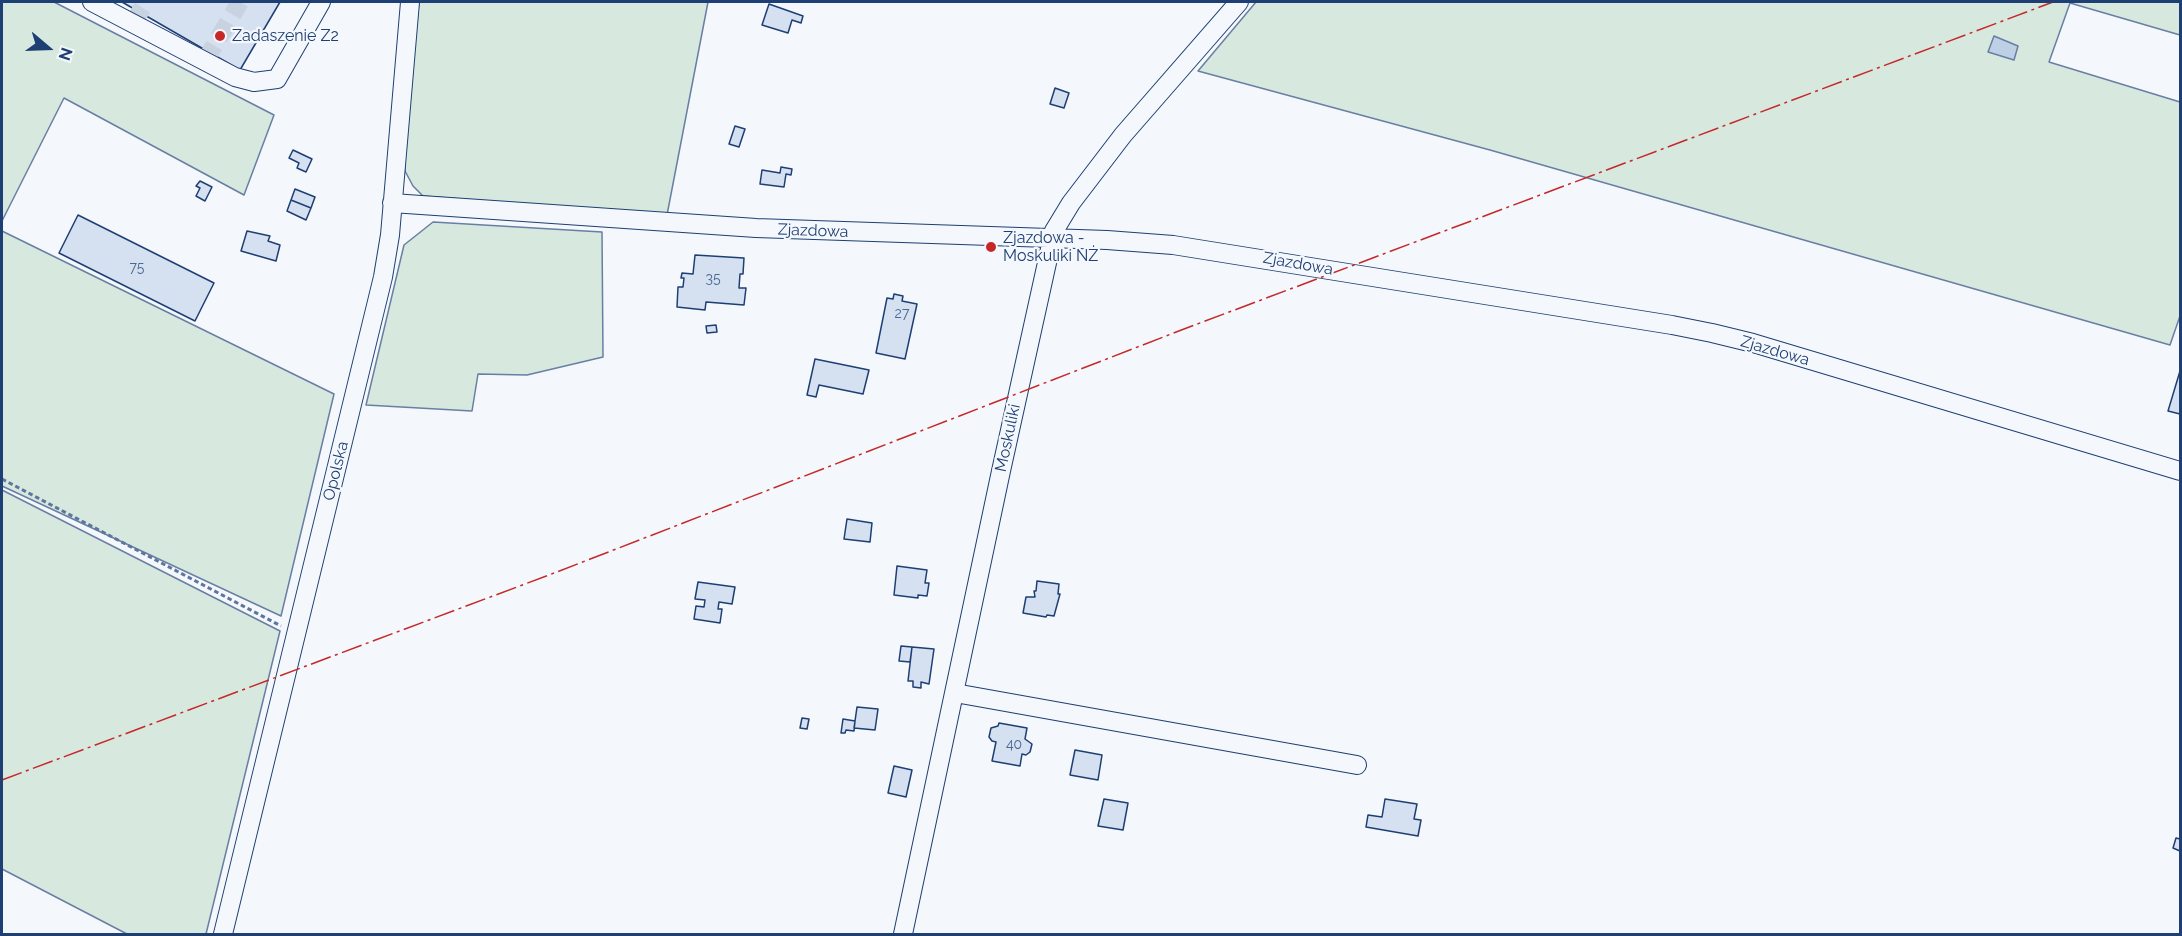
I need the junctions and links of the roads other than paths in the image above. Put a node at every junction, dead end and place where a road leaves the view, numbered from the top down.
1 (92, 2) edge
2 (321, 2) edge
3 (410, 2) edge
4 (1239, 2) edge
5 (392, 203) junction
6 (1052, 238) junction
7 (2181, 471) edge
8 (956, 693) junction
9 (1357, 765) dead end
10 (223, 934) edge
11 (903, 934) edge

1 - 2 street
3 - 5 street, Opolska
4 - 6 street, Moskuliki
5 - 6 street, Zjazdowa
5 - 10 street, Opolska
6 - 7 street, Zjazdowa
6 - 8 street, Moskuliki
8 - 9 street
8 - 11 street, Moskuliki

